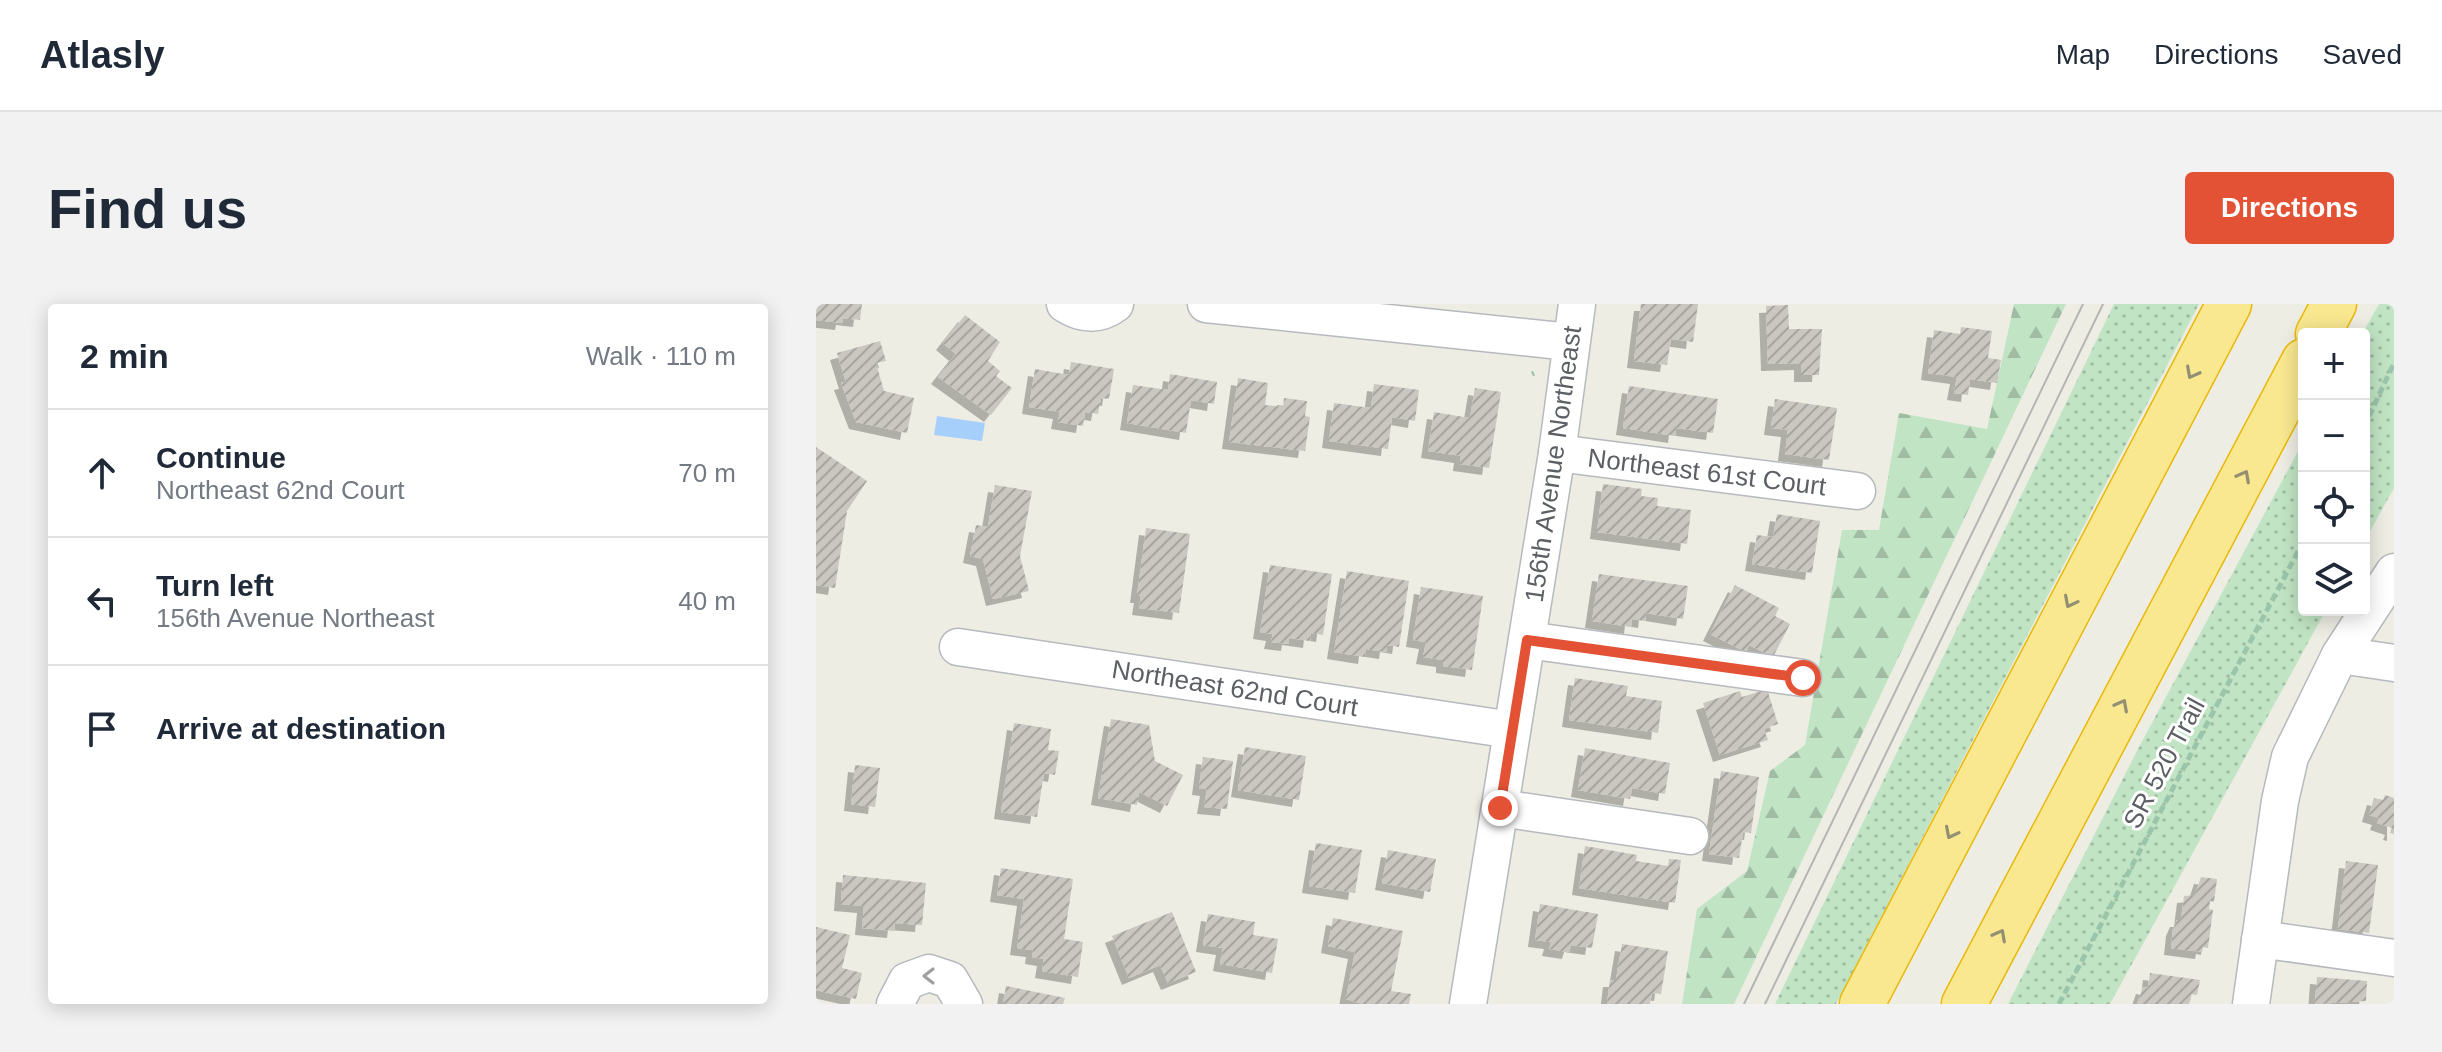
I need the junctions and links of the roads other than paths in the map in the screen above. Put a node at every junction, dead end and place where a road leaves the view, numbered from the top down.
1 (1065, 304) edge
2 (1115, 304) edge
3 (1206, 304) edge
4 (1577, 304) edge
5 (2229, 304) edge
6 (2334, 304) edge
7 (2321, 328) edge
8 (1570, 342) junction
9 (2298, 372) edge
10 (1557, 453) junction
11 (1857, 491) dead end
12 (2394, 572) edge
13 (1527, 640) junction
14 (958, 647) dead end
15 (2340, 655) junction
16 (2394, 663) edge
17 (1803, 678) dead end
18 (1512, 730) junction
19 (1500, 808) junction
20 (1690, 836) dead end
21 (2260, 939) junction
22 (2394, 958) edge
23 (895, 1004) edge
24 (964, 1004) edge
25 (1468, 1004) edge
26 (1862, 1004) edge
27 (1964, 1004) edge
28 (2251, 1004) edge

1 - 2 street
3 - 8 street
4 - 8 street, 156th Avenue Northeast
5 -> 26 highway
6 - 7 highway
8 - 10 street, 156th Avenue Northeast
27 -> 9 highway
10 - 11 street, Northeast 61st Court
10 - 13 street, 156th Avenue Northeast
12 - 15 street
13 - 17 street
13 - 18 street, 156th Avenue Northeast
14 - 18 street, Northeast 62nd Court
15 - 16 street
15 - 21 street
18 - 19 street, 156th Avenue Northeast
19 - 20 street
19 - 25 street, 156th Avenue Northeast
21 - 22 street
21 - 28 street
24 -> 23 street

